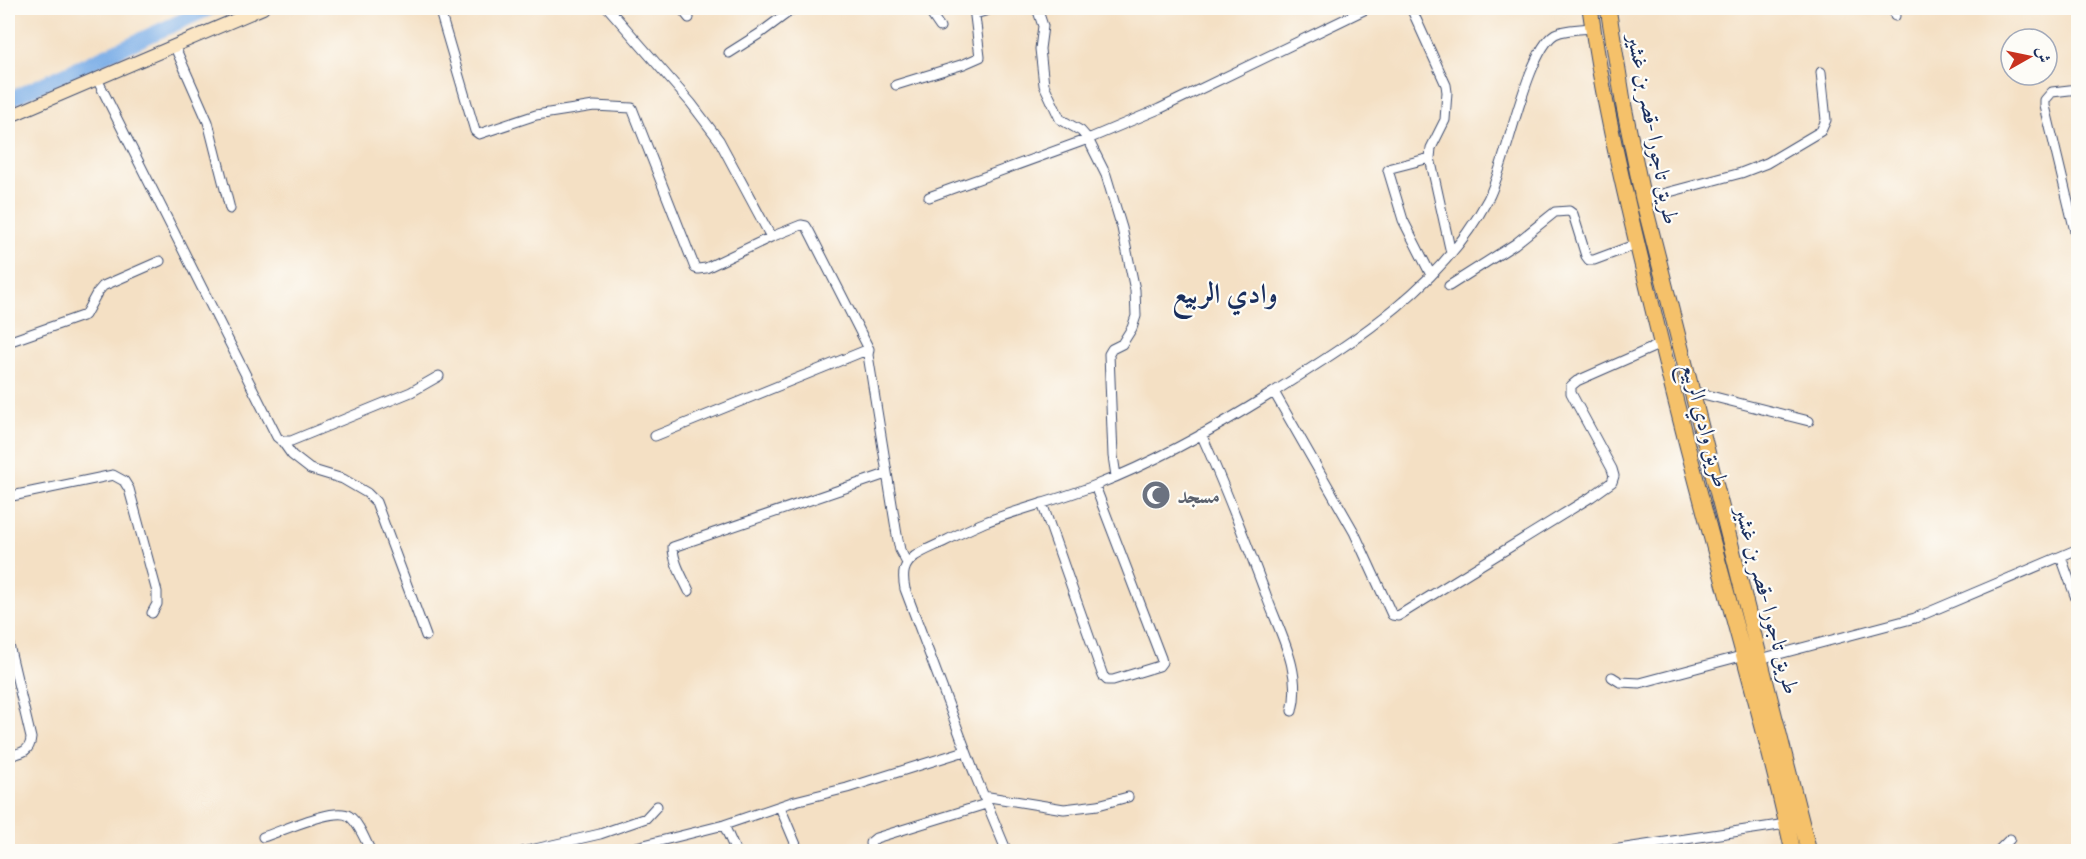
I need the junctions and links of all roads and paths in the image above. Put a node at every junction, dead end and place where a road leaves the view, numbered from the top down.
1 (263, 8) edge
2 (439, 8) edge
3 (608, 8) edge
4 (681, 8) edge
5 (794, 8) edge
6 (927, 8) edge
7 (995, 8) edge
8 (1037, 8) edge
9 (1368, 8) edge
10 (1411, 8) edge
11 (1590, 8) edge
12 (1608, 8) edge
13 (974, 11) edge
14 (689, 18) dead end
15 (940, 27) dead end
16 (1593, 28) junction
17 (174, 45) junction
18 (729, 53) dead end
19 (1821, 72) dead end
20 (97, 79) junction
21 (896, 85) dead end
22 (2079, 89) edge
23 (8, 117) edge
24 (1088, 140) junction
25 (1430, 158) junction
26 (929, 197) dead end
27 (1643, 199) junction
28 (230, 209) dead end
29 (771, 237) junction
30 (1637, 244) junction
31 (2079, 244) edge
32 (1451, 253) junction
33 (160, 261) dead end
34 (1431, 275) junction
35 (1449, 286) dead end
36 (8, 342) edge
37 (1661, 344) junction
38 (869, 349) junction
39 (439, 376) dead end
40 (1691, 391) junction
41 (1274, 392) junction
42 (1809, 421) dead end
43 (1201, 434) junction
44 (655, 436) dead end
45 (282, 441) junction
46 (886, 474) junction
47 (1116, 477) junction
48 (1095, 486) junction
49 (8, 495) edge
50 (1042, 503) junction
51 (2079, 549) edge
52 (2061, 557) junction
53 (907, 563) junction
54 (689, 591) dead end
55 (2079, 604) edge
56 (152, 613) dead end
57 (426, 636) dead end
58 (8, 641) edge
59 (1752, 657) junction
60 (1612, 677) dead end
61 (1292, 711) dead end
62 (965, 751) junction
63 (8, 756) edge
64 (1128, 797) dead end
65 (985, 800) junction
66 (657, 806) dead end
67 (780, 807) junction
68 (1786, 824) junction
69 (724, 825) junction
70 (263, 837) dead end
71 (2010, 839) dead end
72 (371, 852) edge
73 (522, 852) edge
74 (616, 852) edge
75 (736, 852) edge
76 (799, 852) edge
77 (870, 852) edge
78 (1007, 852) edge
79 (1599, 852) edge
80 (1792, 852) edge
81 (1809, 852) edge
82 (1997, 852) edge

1 - 17 main road
2 - 29 street
3 - 29 street
4 - 14 street
5 - 18 street
6 - 15 street
7 - 13 street
8 - 24 street
9 - 24 street
10 - 25 street
11 - 16 highway, طريق وادي الربيع
12 - 27 highway, طريق تاجورا -قصر بن غشير
13 - 21 street
16 - 30 highway, طريق وادي الربيع
16 - 32 street
17 - 20 main road
17 - 28 street
19 - 27 street
20 - 23 main road
20 - 45 street
22 - 31 street
24 - 26 street
24 - 47 street
25 - 32 street
25 - 34 street
27 - 40 highway, طريق تاجورا -قصر بن غشير
29 - 38 street
30 - 35 street
30 - 37 highway, طريق وادي الربيع
32 - 34 street
33 - 36 street
34 - 41 street
37 - 41 street
37 - 59 highway, طريق وادي الربيع
38 - 44 street
38 - 46 street
39 - 45 street
40 - 42 street
40 - 59 highway, طريق تاجورا -قصر بن غشير
41 - 43 street
43 - 47 street
43 - 61 street
45 - 57 street
46 - 53 street
46 - 54 street
47 - 48 street
48 - 50 street
48 - 50 street
49 - 56 street
50 - 53 street
51 - 52 street
52 - 55 street
52 - 59 street
53 - 62 street
58 - 63 street
59 - 60 street
59 - 68 highway, طريق وادي الربيع
59 - 81 highway, طريق تاجورا -قصر بن غشير
62 - 65 street
62 - 67 street
64 - 65 street
65 - 77 street
65 - 78 street
66 - 73 street
67 - 69 street
67 - 76 street
68 - 79 street
68 - 80 highway, طريق وادي الربيع
69 - 74 street
69 - 75 street
70 - 72 street
71 - 82 street

